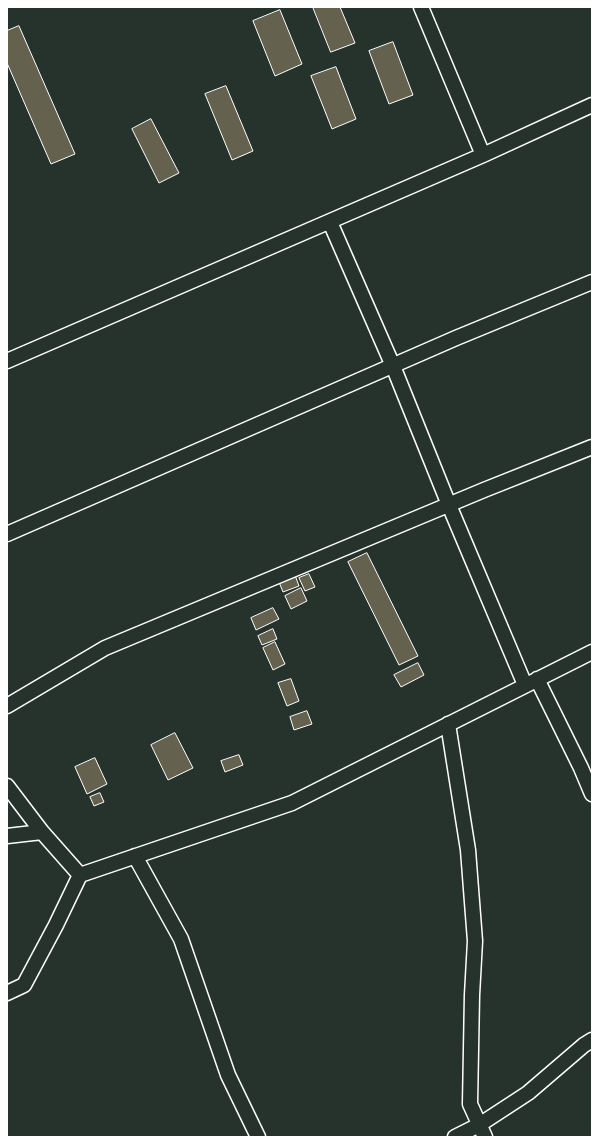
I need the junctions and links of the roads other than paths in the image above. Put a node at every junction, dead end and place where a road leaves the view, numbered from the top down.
1 (421, 7) edge
2 (592, 105) edge
3 (483, 155) junction
4 (330, 222) junction
5 (592, 282) edge
6 (7, 361) edge
7 (393, 366) junction
8 (592, 447) edge
9 (449, 505) junction
10 (7, 534) edge
11 (592, 652) edge
12 (531, 682) junction
13 (7, 706) edge
14 (448, 724) junction
15 (7, 786) edge
16 (592, 794) edge
17 (42, 832) junction
18 (7, 836) edge
19 (135, 856) junction
20 (80, 875) junction
21 (7, 993) edge
22 (592, 1040) edge
23 (470, 1104) junction
24 (482, 1131) edge
25 (458, 1136) edge
26 (258, 1137) edge

1 - 3 street
2 - 3 street
3 - 4 street
4 - 6 street
4 - 7 street
5 - 7 street
7 - 9 street
7 - 10 street
8 - 9 street
9 - 12 street
9 - 13 street
11 - 12 street
12 - 14 street
12 - 16 street
14 - 19 street
14 - 23 street
15 - 17 street
17 - 18 street
17 - 20 street
19 - 20 street
19 - 26 street
20 - 21 street
22 - 24 street
23 - 24 street
23 - 25 street
24 - 25 street

